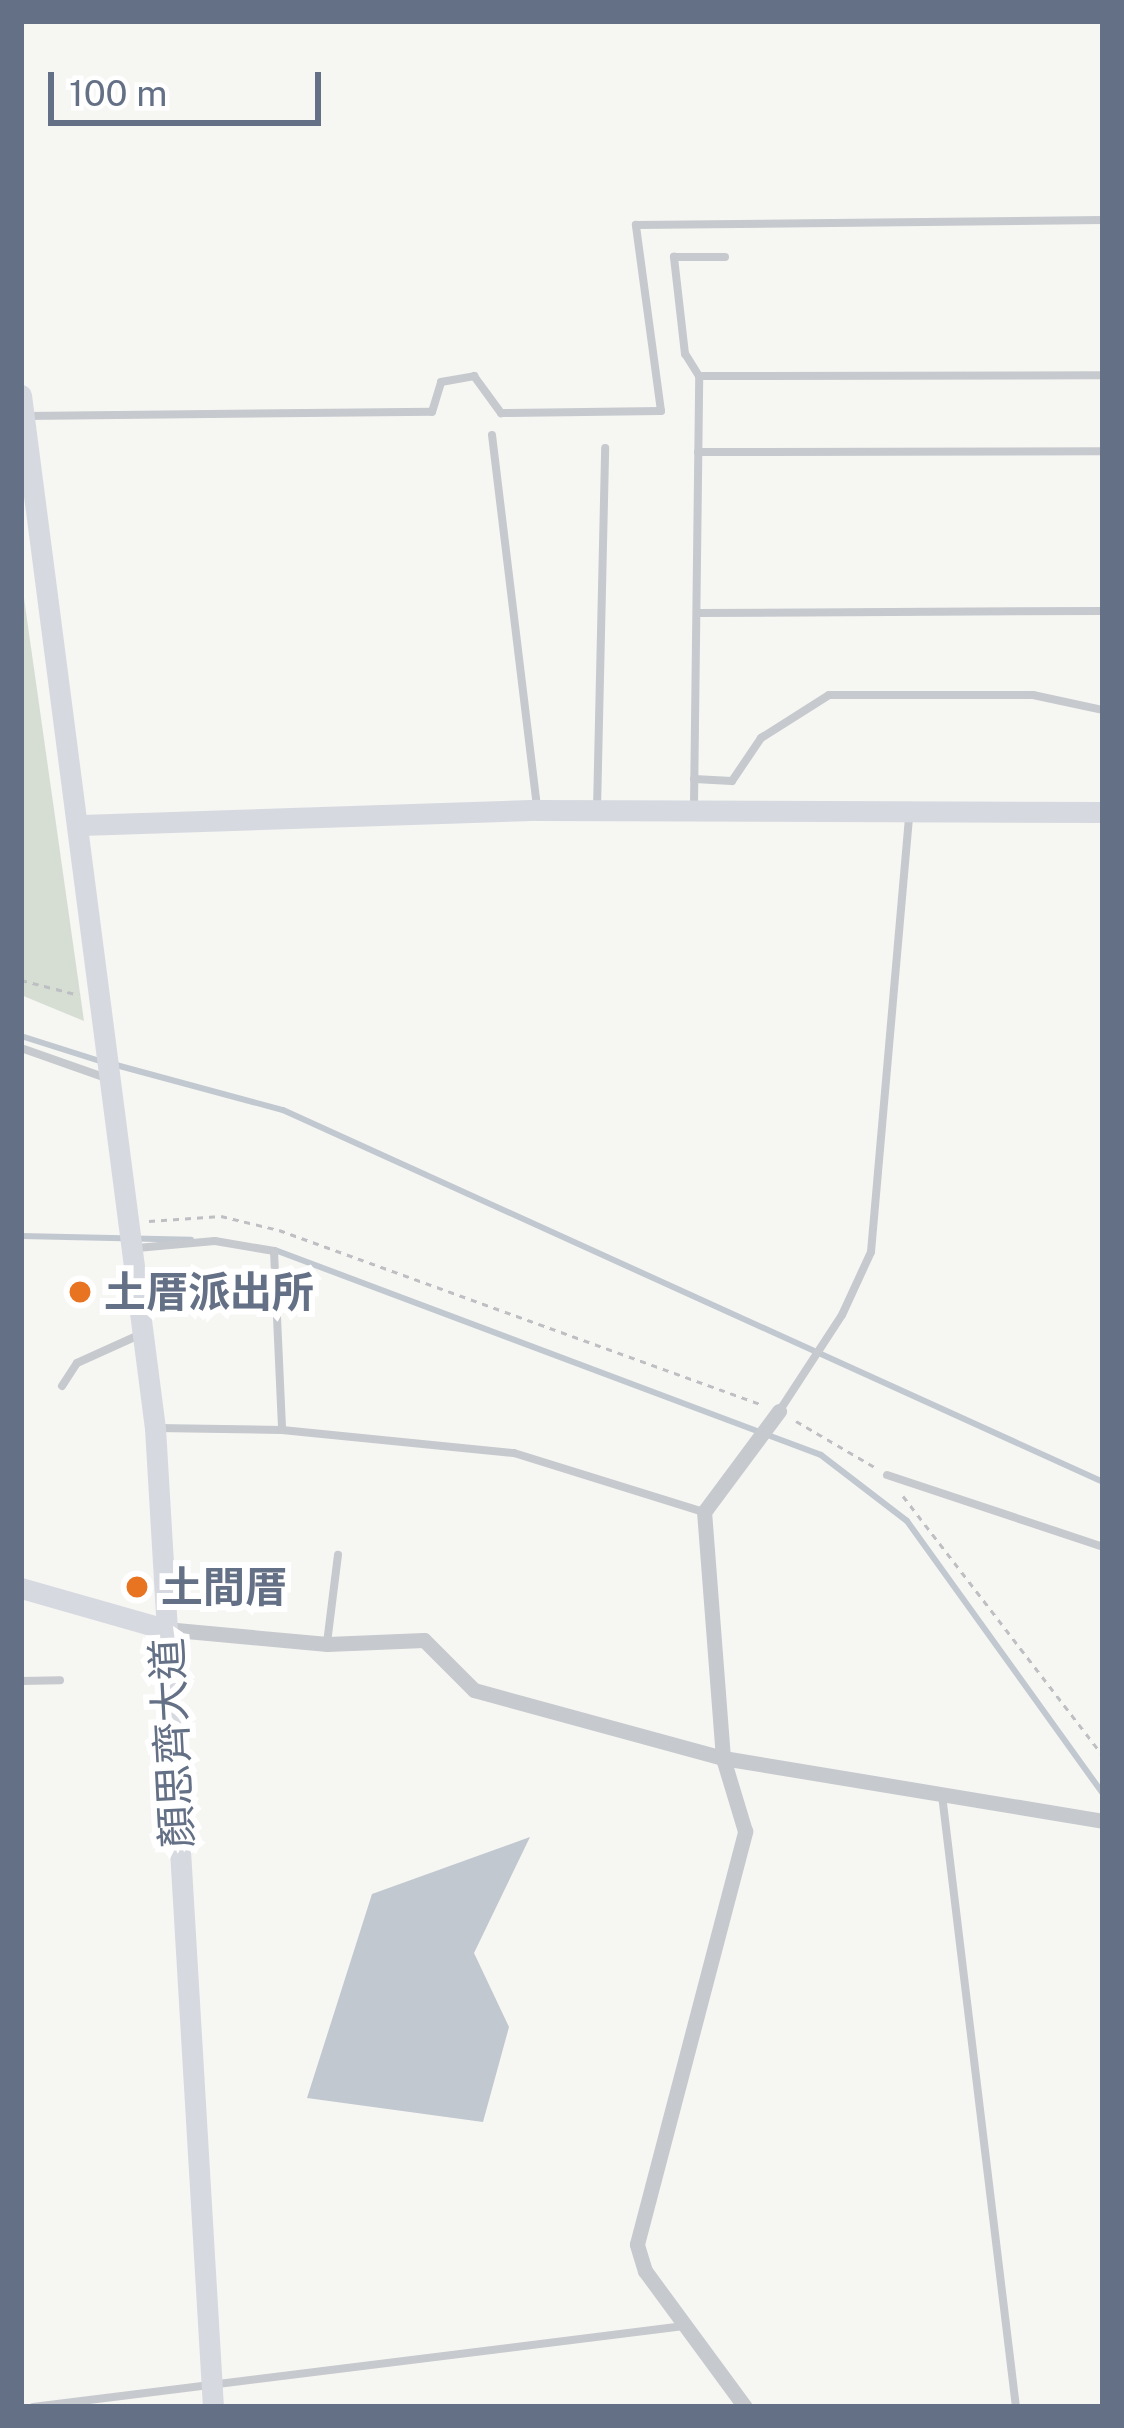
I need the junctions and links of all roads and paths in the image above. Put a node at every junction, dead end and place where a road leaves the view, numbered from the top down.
1 (1103, 220) edge
2 (724, 257) dead end
3 (1103, 375) edge
4 (699, 376) junction
5 (22, 406) edge
6 (492, 435) dead end
7 (604, 448) dead end
8 (1103, 451) edge
9 (698, 452) junction
10 (1103, 611) edge
11 (698, 613) junction
12 (1103, 710) edge
13 (694, 778) junction
14 (538, 810) junction
15 (596, 810) junction
16 (694, 810) junction
17 (910, 811) junction
18 (1103, 812) edge
19 (81, 825) junction
20 (21, 980) edge
21 (104, 998) junction
22 (21, 1048) edge
23 (113, 1081) junction
24 (129, 1222) junction
25 (134, 1248) junction
26 (146, 1333) junction
27 (62, 1386) dead end
28 (778, 1411) junction
29 (155, 1428) junction
30 (282, 1430) junction
31 (887, 1474) junction
32 (704, 1513) junction
33 (1103, 1547) edge
34 (338, 1555) dead end
35 (21, 1588) edge
36 (165, 1629) junction
37 (327, 1644) junction
38 (60, 1680) dead end
39 (21, 1681) edge
40 (1103, 1756) edge
41 (723, 1758) junction
42 (942, 1791) junction
43 (1103, 1821) edge
44 (686, 2326) junction
45 (211, 2383) junction
46 (33, 2407) edge
47 (213, 2407) edge
48 (745, 2407) edge
49 (1016, 2407) edge

1 - 5 lane
2 - 4 lane
3 - 4 lane
4 - 9 lane
5 - 19 main road
6 - 14 lane
7 - 15 lane
8 - 9 lane
9 - 11 lane
10 - 11 lane
11 - 13 lane
12 - 13 lane
13 - 16 lane
14 - 15 main road
14 - 19 main road
15 - 16 main road
16 - 17 main road
17 - 18 main road
17 - 28 lane
19 - 21 main road
20 - 21 path
21 - 23 main road, 顏思齊大道
22 - 23 lane
23 - 24 main road, 顏思齊大道
24 - 25 main road, 顏思齊大道
24 - 28 path
25 - 26 main road, 顏思齊大道
25 - 30 lane
26 - 27 lane
26 - 29 main road, 顏思齊大道
28 - 31 path
28 - 32 street
29 - 30 lane
29 - 36 main road, 顏思齊大道
30 - 32 lane
31 - 33 lane
31 - 40 path
32 - 41 street
34 - 37 lane
35 - 36 main road
36 - 37 street
36 - 45 main road, 顏思齊大道
37 - 41 street
38 - 39 lane
41 - 42 street
41 - 44 street
42 - 43 street
42 - 49 lane
44 - 45 lane
44 - 48 street
45 - 46 lane
45 - 47 main road, 顏思齊大道

